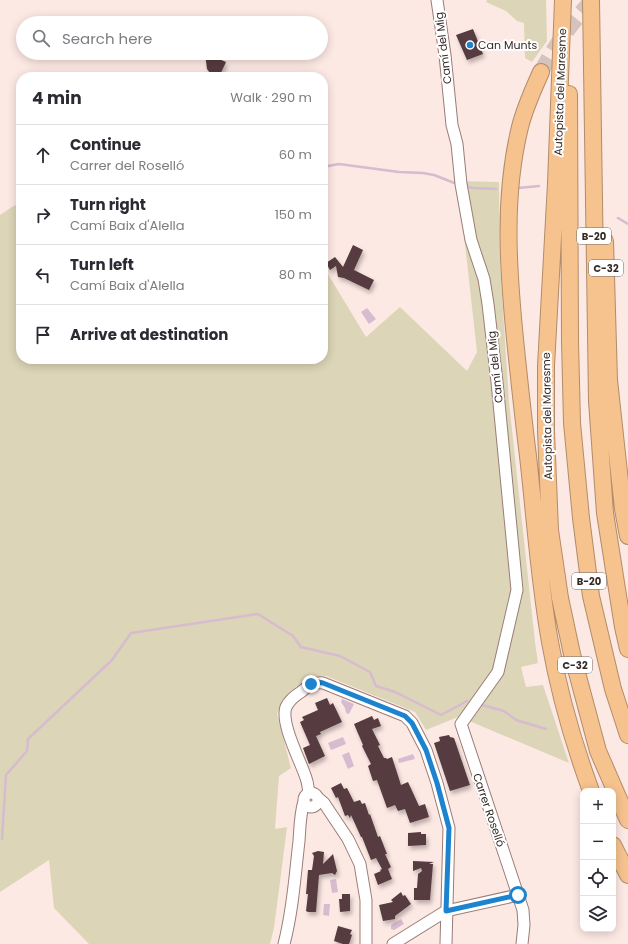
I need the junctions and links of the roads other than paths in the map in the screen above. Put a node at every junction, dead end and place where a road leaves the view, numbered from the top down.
1 (437, 0) edge
2 (564, 0) edge
3 (591, 0) edge
4 (599, 0) edge
5 (541, 72) tunnel mouth
6 (549, 503) junction
7 (628, 536) edge
8 (544, 603) junction
9 (628, 649) edge
10 (461, 724) joint
11 (628, 735) edge
12 (590, 788) edge
13 (311, 801) junction
14 (628, 820) edge
15 (616, 851) edge
16 (628, 875) edge
17 (518, 895) junction
18 (446, 911) junction
19 (284, 944) edge
20 (366, 944) edge
21 (393, 944) edge
22 (446, 944) edge
23 (522, 944) edge

1 - 10 street, Camí del Mig
2 - 6 highway, Autopista del Maresme / C-32
2 - 11 highway, B-20
3 - 9 highway, B-20
4 - 7 highway, C-32
5 - 8 highway
6 - 8 highway
6 - 14 highway, Autopista del Maresme / C-32
8 - 12 highway
10 - 17 street, Carrer Roselló
13 - 18 street
13 - 19 street
13 - 20 street
15 - 16 highway
17 - 18 street
17 - 23 street, Carrer Roselló
18 - 21 street
18 - 22 street

